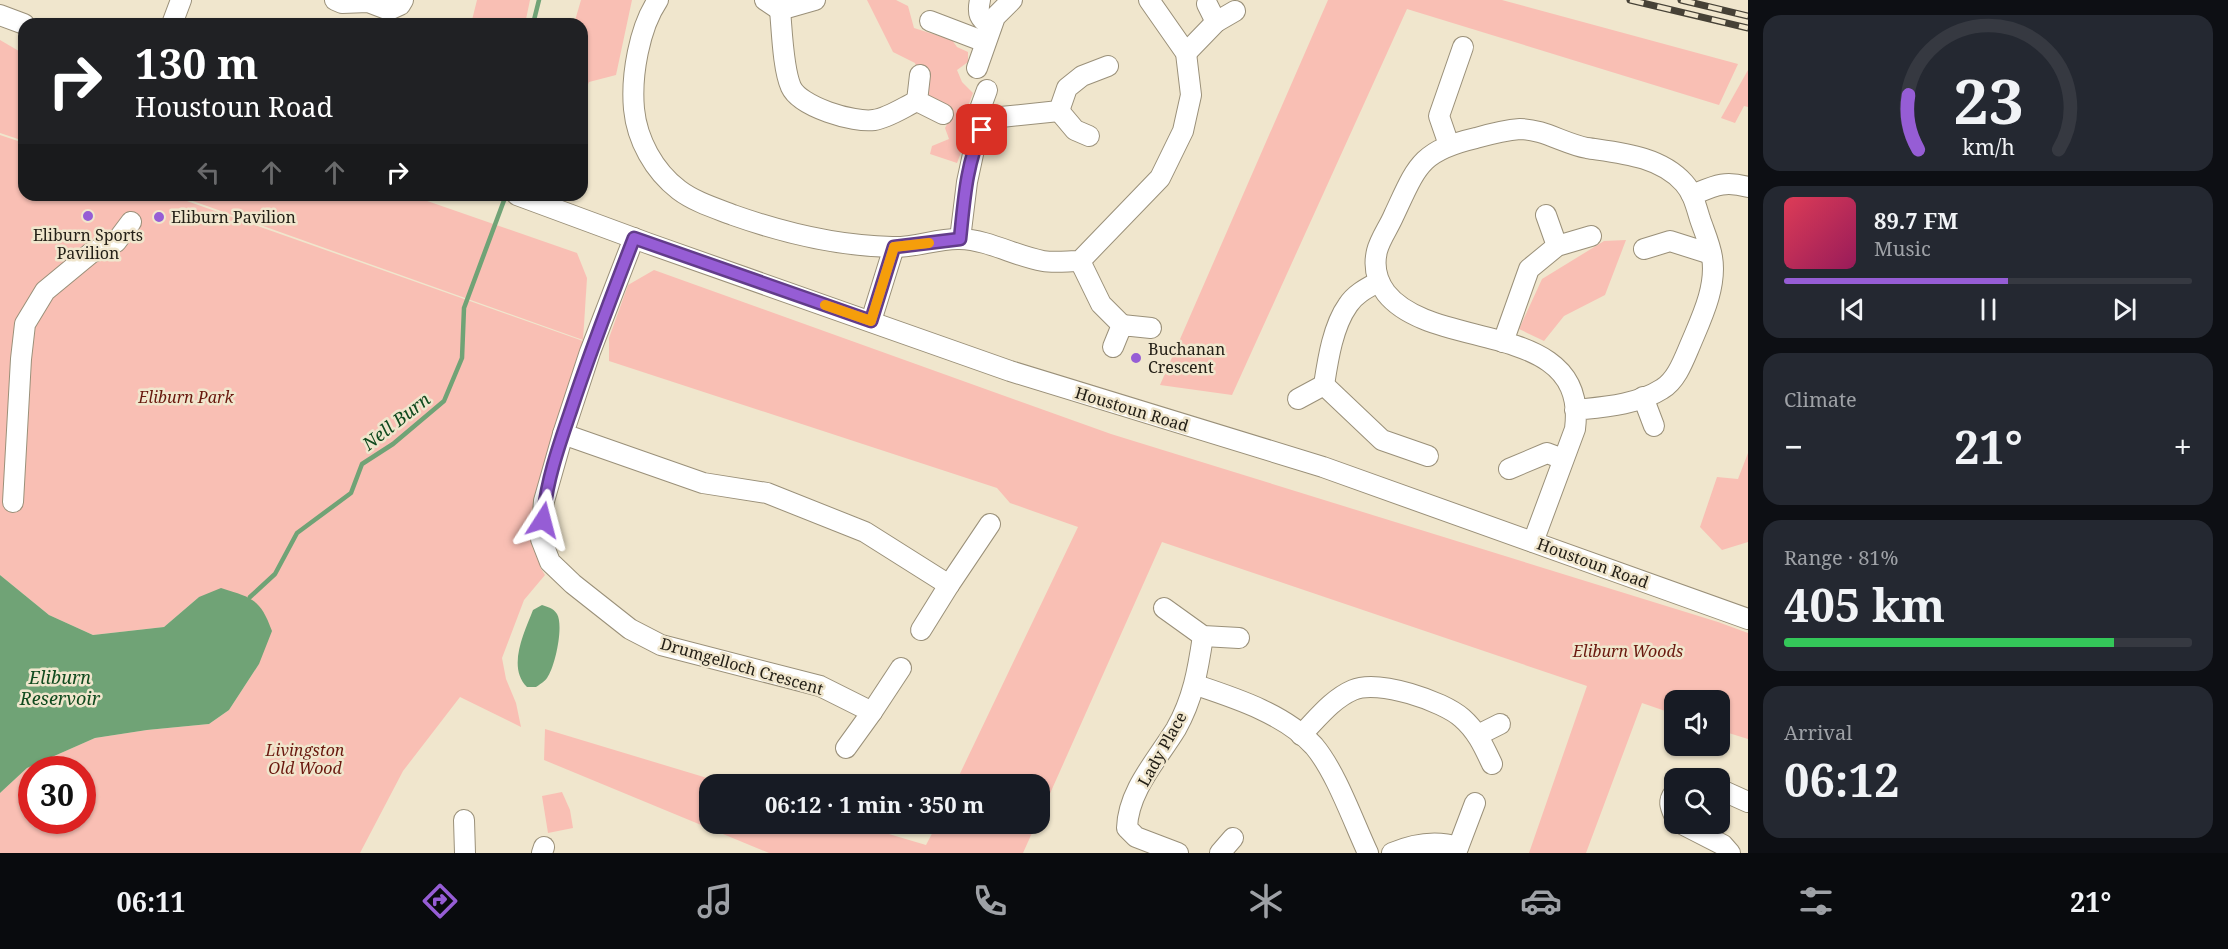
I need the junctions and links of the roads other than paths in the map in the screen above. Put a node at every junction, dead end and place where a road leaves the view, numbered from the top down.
1 (181, 0) edge
2 (335, 0) edge
3 (402, 0) edge
4 (658, 0) edge
5 (815, 0) edge
6 (980, 0) edge
7 (1012, 0) edge
8 (1149, 0) edge
9 (1207, 4) dead end
10 (772, 5) edge
11 (1235, 10) dead end
12 (0, 15) edge
13 (174, 18) edge
14 (930, 21) dead end
15 (18, 22) edge
16 (1216, 22) junction
17 (988, 34) junction
18 (1463, 47) dead end
19 (1186, 53) junction
20 (1108, 66) dead end
21 (977, 68) dead end
22 (920, 75) dead end
23 (987, 90) dead end
24 (916, 101) junction
25 (1059, 111) junction
26 (943, 114) dead end
27 (988, 125) junction
28 (1082, 133) dead end
29 (1449, 144) junction
30 (1748, 188) edge
31 (1692, 195) junction
32 (534, 201) edge
33 (1546, 215) dead end
34 (131, 222) dead end
35 (1591, 236) dead end
36 (634, 238) junction
37 (960, 239) junction
38 (1557, 246) junction
39 (894, 247) junction
40 (1644, 249) dead end
41 (1711, 254) junction
42 (1080, 261) junction
43 (1378, 282) junction
44 (871, 321) junction
45 (1122, 325) junction
46 (1151, 328) dead end
47 (1503, 342) junction
48 (1113, 347) dead end
49 (1324, 385) junction
50 (1643, 397) junction
51 (1298, 399) dead end
52 (1575, 410) junction
53 (1654, 426) dead end
54 (562, 434) junction
55 (1428, 456) dead end
56 (1563, 459) junction
57 (1509, 469) dead end
58 (13, 502) dead end
59 (990, 524) dead end
60 (1533, 542) junction
61 (949, 585) junction
62 (1164, 608) dead end
63 (1748, 619) edge
64 (921, 630) dead end
65 (1203, 636) junction
66 (1239, 638) dead end
67 (901, 668) dead end
68 (1196, 685) junction
69 (872, 712) junction
70 (1500, 724) dead end
71 (1301, 735) junction
72 (1478, 735) junction
73 (846, 748) dead end
74 (1492, 764) dead end
75 (1730, 794) edge
76 (1748, 802) edge
77 (1475, 803) dead end
78 (464, 820) dead end
79 (1702, 834) edge
80 (1457, 850) edge
81 (465, 853) edge
82 (1178, 853) edge
83 (1368, 853) edge
84 (1392, 853) edge
85 (1730, 853) edge

1 - 13 street
2 - 3 street
4 - 39 street
5 - 10 street
6 - 17 street
7 - 17 street
8 - 19 street
9 - 16 street
10 - 24 street
11 - 16 street
12 - 15 street
14 - 17 street
16 - 19 street
17 - 21 street
18 - 29 street
19 - 42 street
20 - 25 street
22 - 24 street
23 - 27 street
24 - 26 street
25 - 27 street
25 - 28 street
27 - 37 street
29 - 31 street
29 - 43 street
30 - 31 street
31 - 41 street
32 - 36 street, Houstoun Road
33 - 38 street
34 - 58 street
35 - 38 street
36 - 44 street, Houstoun Road
36 - 54 street, Drumgelloch Crescent
37 - 39 street
37 - 42 street
38 - 47 street
39 - 44 street
40 - 41 street
41 - 50 street
42 - 45 street
43 - 47 street
43 - 49 street
44 - 60 street, Houstoun Road
45 - 46 street
45 - 48 street
47 - 52 street
49 - 51 street
49 - 55 street
50 - 52 street
50 - 53 street
52 - 56 street
54 - 61 street
54 - 69 street, Drumgelloch Crescent
56 - 57 street
56 - 60 street
59 - 61 street
60 - 63 street, Houstoun Road
61 - 64 street
62 - 65 street
65 - 66 street
65 - 68 street, Lady Place
67 - 69 street
68 - 71 street
68 - 82 street, Lady Place
69 - 73 street
70 - 72 street
71 - 72 street
71 - 83 street
72 - 74 street
75 - 76 street
77 - 80 street
78 - 81 street
79 - 85 street
80 - 84 street

